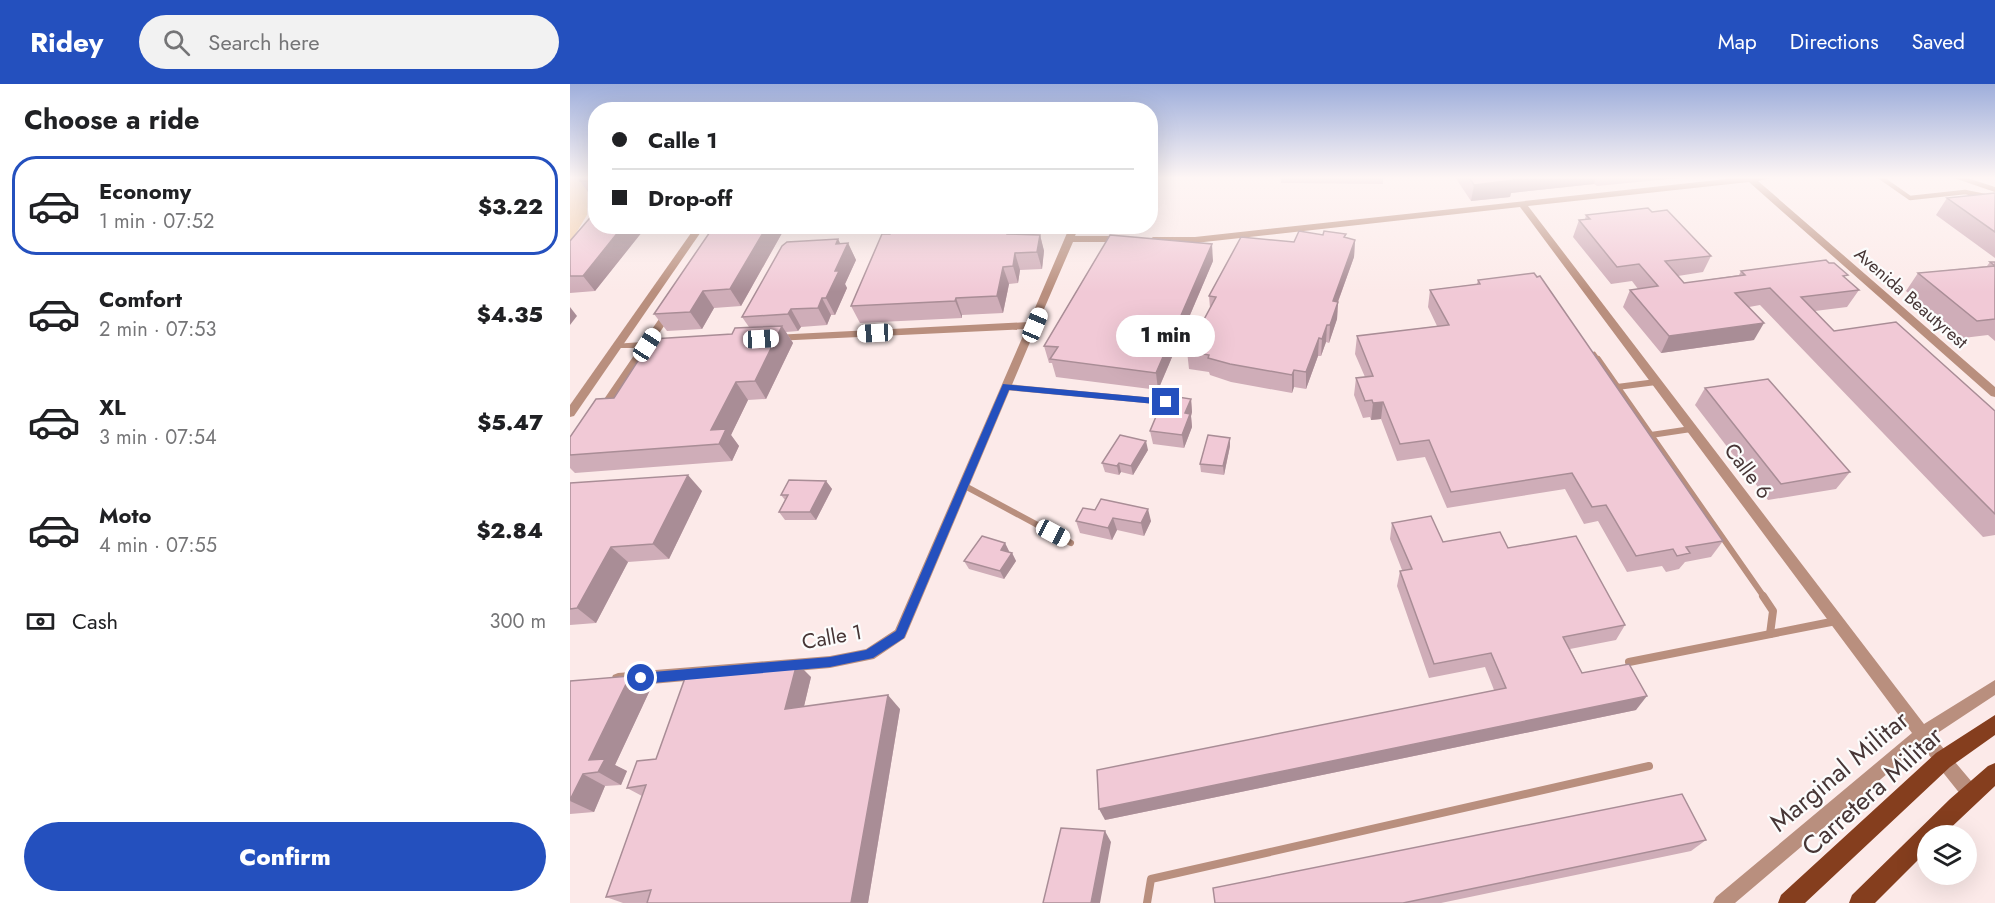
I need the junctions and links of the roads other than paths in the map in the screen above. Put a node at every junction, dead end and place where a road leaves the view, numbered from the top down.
1 (1420, 215) edge
2 (1530, 215) edge
3 (1792, 215) edge
4 (695, 234) edge
5 (1073, 234) edge
6 (1071, 239) junction
7 (673, 306) edge
8 (1035, 325) junction
9 (764, 339) edge
10 (670, 344) edge
11 (647, 345) junction
12 (617, 346) junction
13 (1593, 354) edge
14 (1656, 382) junction
15 (1006, 387) junction
16 (1617, 387) junction
17 (1995, 393) edge
18 (1166, 402) edge
19 (570, 413) edge
20 (596, 422) edge
21 (1692, 429) junction
22 (1651, 435) junction
23 (965, 486) junction
24 (1071, 543) dead end
25 (1836, 621) junction
26 (1770, 634) junction
27 (1629, 662) edge
28 (605, 681) edge
29 (1995, 687) edge
30 (1995, 724) edge
31 (1922, 734) junction
32 (1944, 760) junction
33 (1649, 766) dead end
34 (1995, 773) edge
35 (1971, 794) junction
36 (1147, 903) edge
37 (1722, 903) edge
38 (1789, 903) edge
39 (1860, 903) edge

1 - 6 street
2 - 14 street, Calle 6
3 - 17 street, Avenida Beautyrest
4 - 12 street
5 - 6 street, Calle 1
6 - 8 street, Calle 1
7 - 11 street
8 - 9 street
8 - 15 street, Calle 1
10 - 11 street
11 - 12 street
11 - 20 street
12 - 19 street
13 - 16 lane
14 - 16 lane
14 - 21 street, Calle 6
15 - 18 lane
15 - 23 street, Calle 1
16 - 22 lane
21 - 22 lane
21 - 25 street, Calle 6
22 - 26 lane
23 - 24 lane
23 - 28 street, Calle 1
25 - 26 lane
25 - 31 street, Calle 6
26 - 27 lane
29 - 31 street, Marginal Militar
30 - 32 main road, Carretera Militar
31 - 32 street, Calle 6
31 - 37 street, Marginal Militar
32 - 35 street, Calle 6
32 - 38 main road, Carretera Militar
33 - 36 lane
34 - 35 main road
35 - 39 main road

